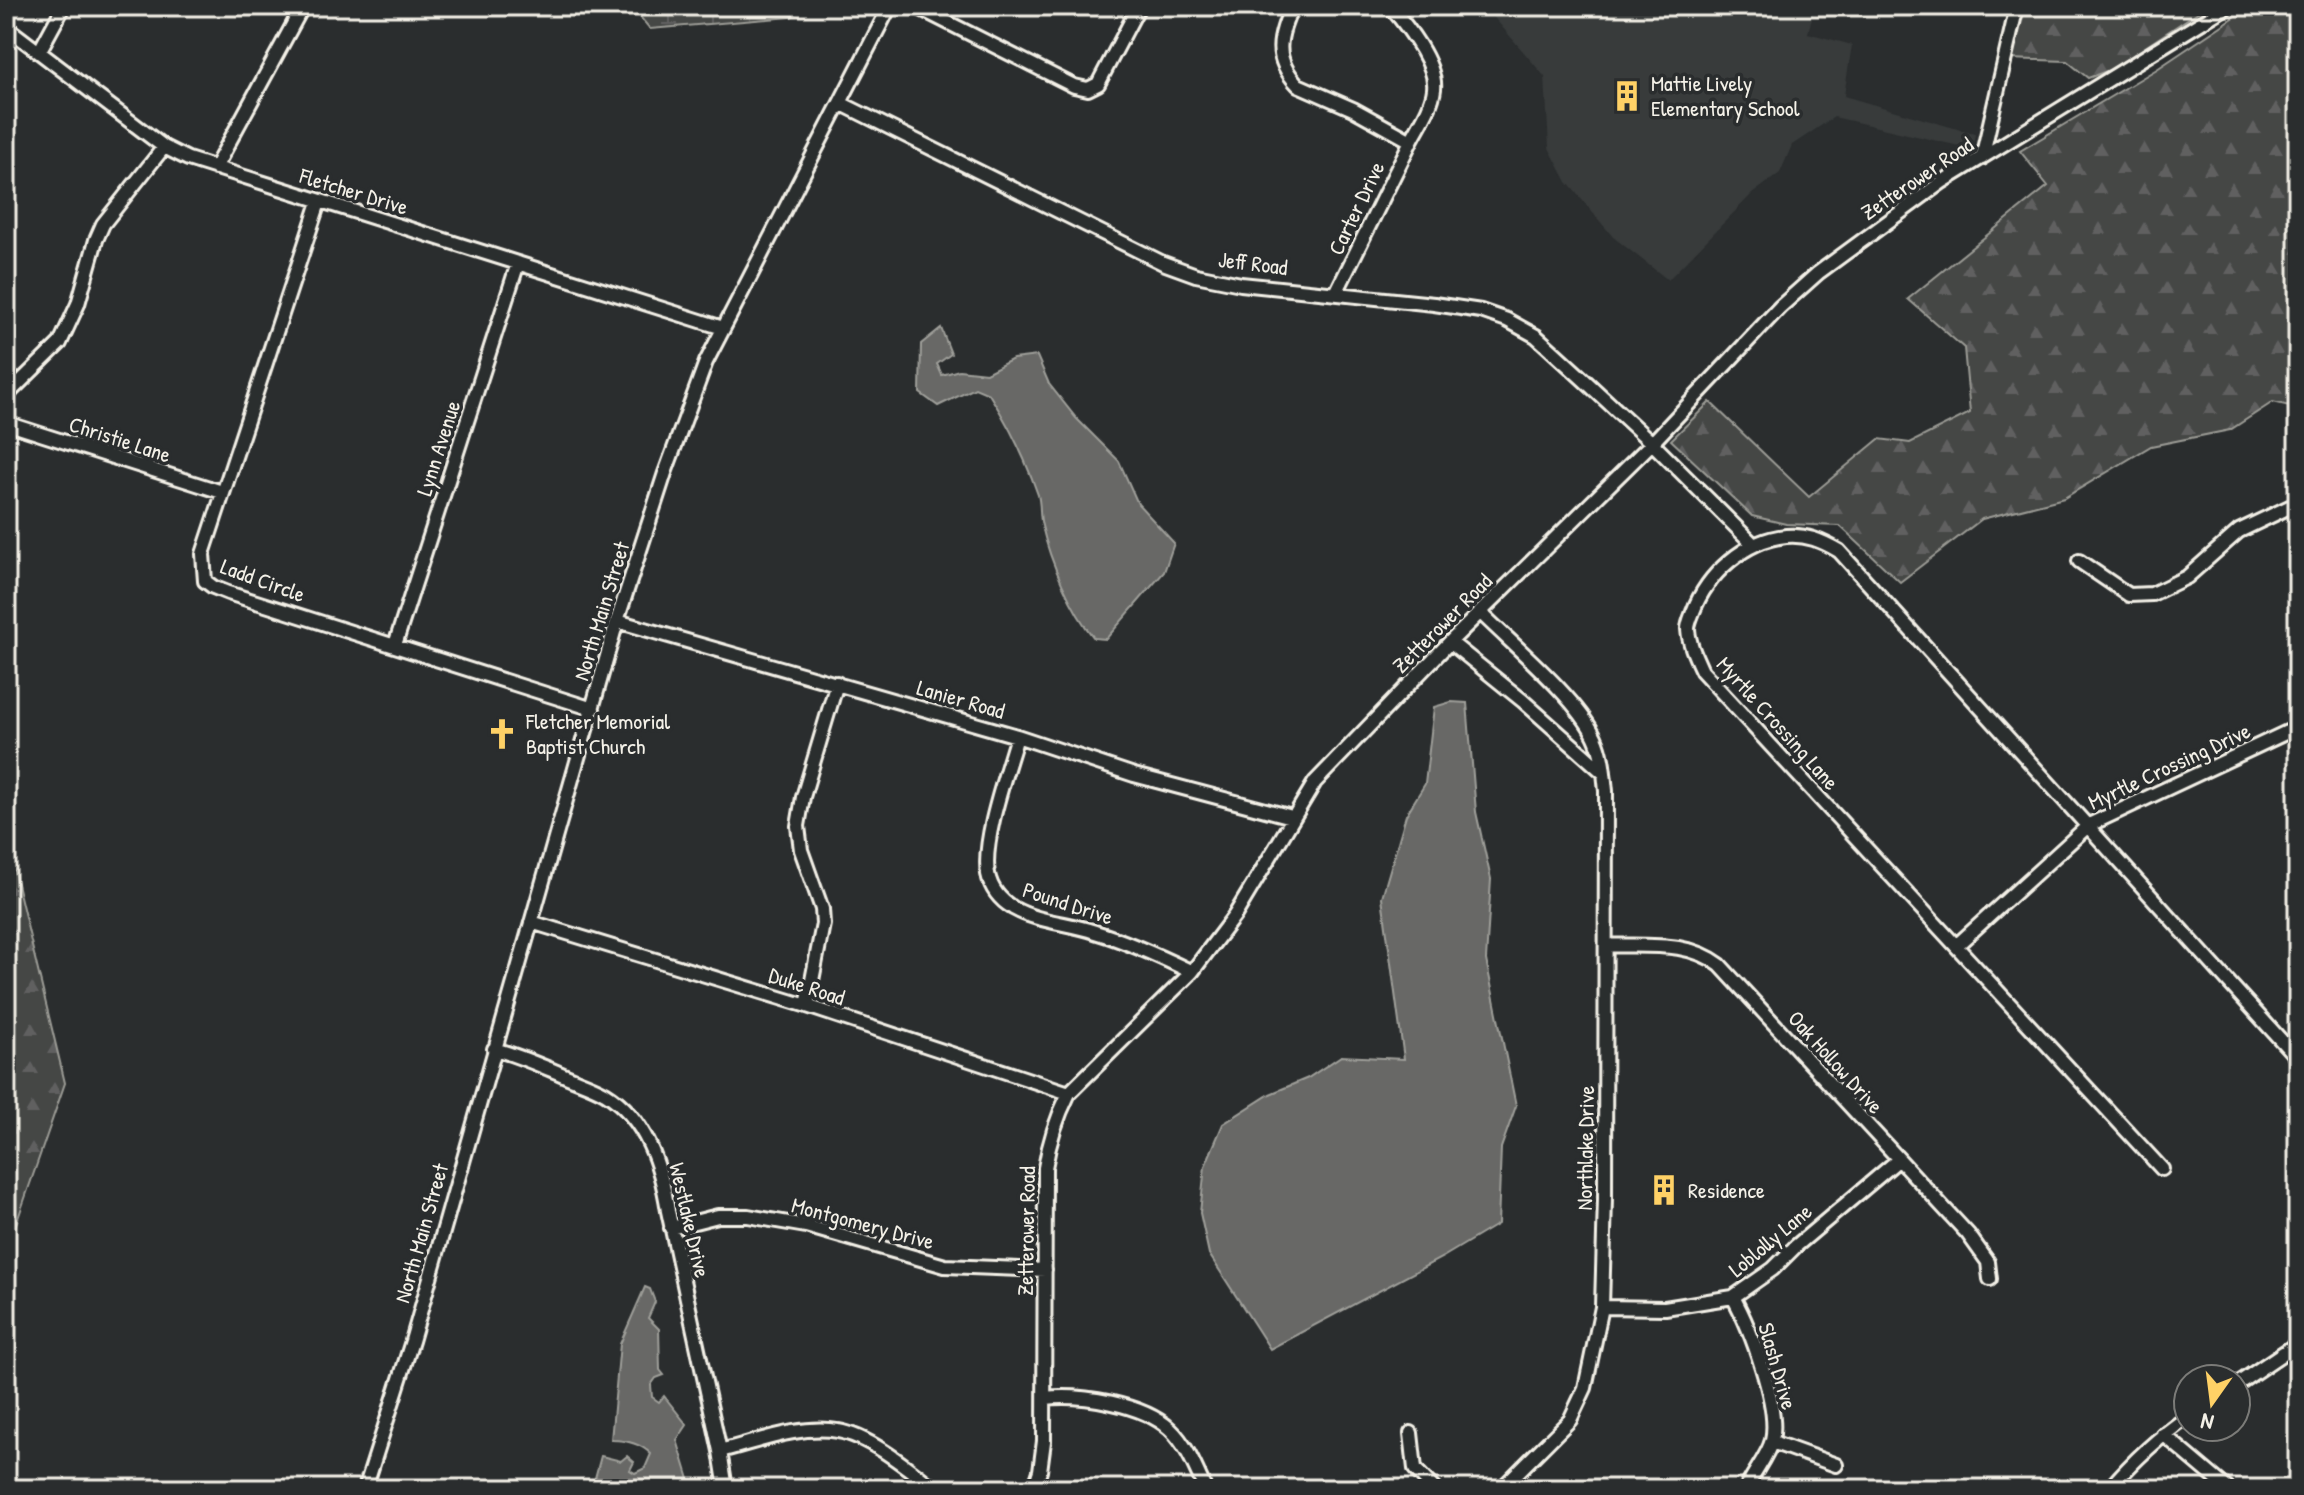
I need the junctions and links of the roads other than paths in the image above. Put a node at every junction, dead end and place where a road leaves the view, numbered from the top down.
1 (64, 6) edge
2 (303, 6) edge
3 (890, 6) edge
4 (915, 6) edge
5 (1139, 6) edge
6 (1292, 6) edge
7 (1390, 6) edge
8 (2017, 6) edge
9 (2228, 6) edge
10 (6, 27) edge
11 (39, 52) junction
12 (840, 103) junction
13 (1411, 141) junction
14 (164, 147) junction
15 (1982, 158) junction
16 (215, 168) junction
17 (319, 202) junction
18 (518, 263) junction
19 (1336, 293) junction
20 (723, 328) junction
21 (6, 396) edge
22 (6, 423) edge
23 (1652, 443) junction
24 (222, 492) junction
25 (2298, 503) edge
26 (1753, 544) junction
27 (2079, 561) dead end
28 (1481, 613) junction
29 (617, 621) junction
30 (1450, 642) junction
31 (395, 645) junction
32 (837, 683) junction
33 (593, 709) junction
34 (2298, 727) edge
35 (1017, 736) junction
36 (1604, 773) junction
37 (1292, 817) junction
38 (2089, 825) junction
39 (531, 922) junction
40 (1606, 945) junction
41 (1956, 946) junction
42 (1192, 972) junction
43 (807, 1006) junction
44 (494, 1049) junction
45 (2298, 1059) edge
46 (1069, 1093) junction
47 (1898, 1160) junction
48 (2162, 1169) dead end
49 (671, 1228) junction
50 (1045, 1270) junction
51 (1990, 1279) dead end
52 (1733, 1297) junction
53 (1602, 1307) junction
54 (2298, 1343) edge
55 (2252, 1374) edge
56 (1045, 1398) junction
57 (2172, 1428) edge
58 (1411, 1433) dead end
59 (2163, 1434) junction
60 (1772, 1442) junction
61 (720, 1451) junction
62 (1836, 1465) dead end
63 (365, 1489) edge
64 (726, 1489) edge
65 (935, 1489) edge
66 (1034, 1489) edge
67 (1205, 1489) edge
68 (1434, 1489) edge
69 (1501, 1489) edge
70 (1746, 1489) edge
71 (2109, 1489) edge
72 (2228, 1489) edge

1 - 11 street
2 - 16 street
3 - 12 street, North Main Street
4 - 5 street
6 - 13 street
7 - 13 street, Carter Drive
8 - 15 street
9 - 15 street, Zetterower Road
10 - 11 street, Fletcher Drive
11 - 14 street, Fletcher Drive
12 - 19 street, Jeff Road
12 - 20 street, North Main Street
13 - 19 street, Carter Drive
14 - 16 street, Fletcher Drive
14 - 21 street
15 - 23 street, Zetterower Road
16 - 17 street, Fletcher Drive
17 - 18 street, Fletcher Drive
17 - 24 street, Ladd Circle
18 - 20 street, Fletcher Drive
18 - 31 street, Lynn Avenue
19 - 23 street, Jeff Road
20 - 29 street, North Main Street
22 - 24 street, Christie Lane
23 - 26 street, Jeff Road
23 - 28 street, Zetterower Road
24 - 31 street, Ladd Circle
25 - 27 street
26 - 38 street, Myrtle Crossing Lane
26 - 41 street, Myrtle Crossing Lane
28 - 30 street, Zetterower Road
28 - 36 street, Northlake Drive
29 - 32 street, Lanier Road
29 - 33 street, North Main Street
30 - 36 street
30 - 37 street, Zetterower Road
31 - 33 street, Ladd Circle
32 - 35 street, Lanier Road
32 - 43 street
33 - 39 street, North Main Street
34 - 38 street, Myrtle Crossing Drive
35 - 37 street, Lanier Road
35 - 42 street, Pound Drive
36 - 40 street, Northlake Drive
37 - 42 street, Zetterower Road
38 - 41 street, Myrtle Crossing Drive
38 - 45 street, Myrtle Crossing Lane
39 - 43 street, Duke Road
39 - 44 street, North Main Street
40 - 47 street, Oak Hollow Drive
40 - 53 street, Northlake Drive
41 - 48 street, Myrtle Crossing Lane
42 - 46 street, Zetterower Road
43 - 46 street, Duke Road
44 - 49 street, Westlake Drive
44 - 63 street, North Main Street
46 - 50 street, Zetterower Road
47 - 51 street, Oak Hollow Drive
47 - 52 street, Loblolly Lane
49 - 50 street, Montgomery Drive
49 - 61 street, Westlake Drive
50 - 56 street, Zetterower Road
52 - 53 street, Loblolly Lane
52 - 60 street, Slash Drive
53 - 69 street, Northlake Drive
54 - 55 street
56 - 66 street, Zetterower Road
56 - 67 street
57 - 59 street
58 - 68 street
59 - 71 street
59 - 72 street
60 - 62 street
60 - 70 street, Slash Drive
61 - 64 street, Westlake Drive
61 - 65 street

